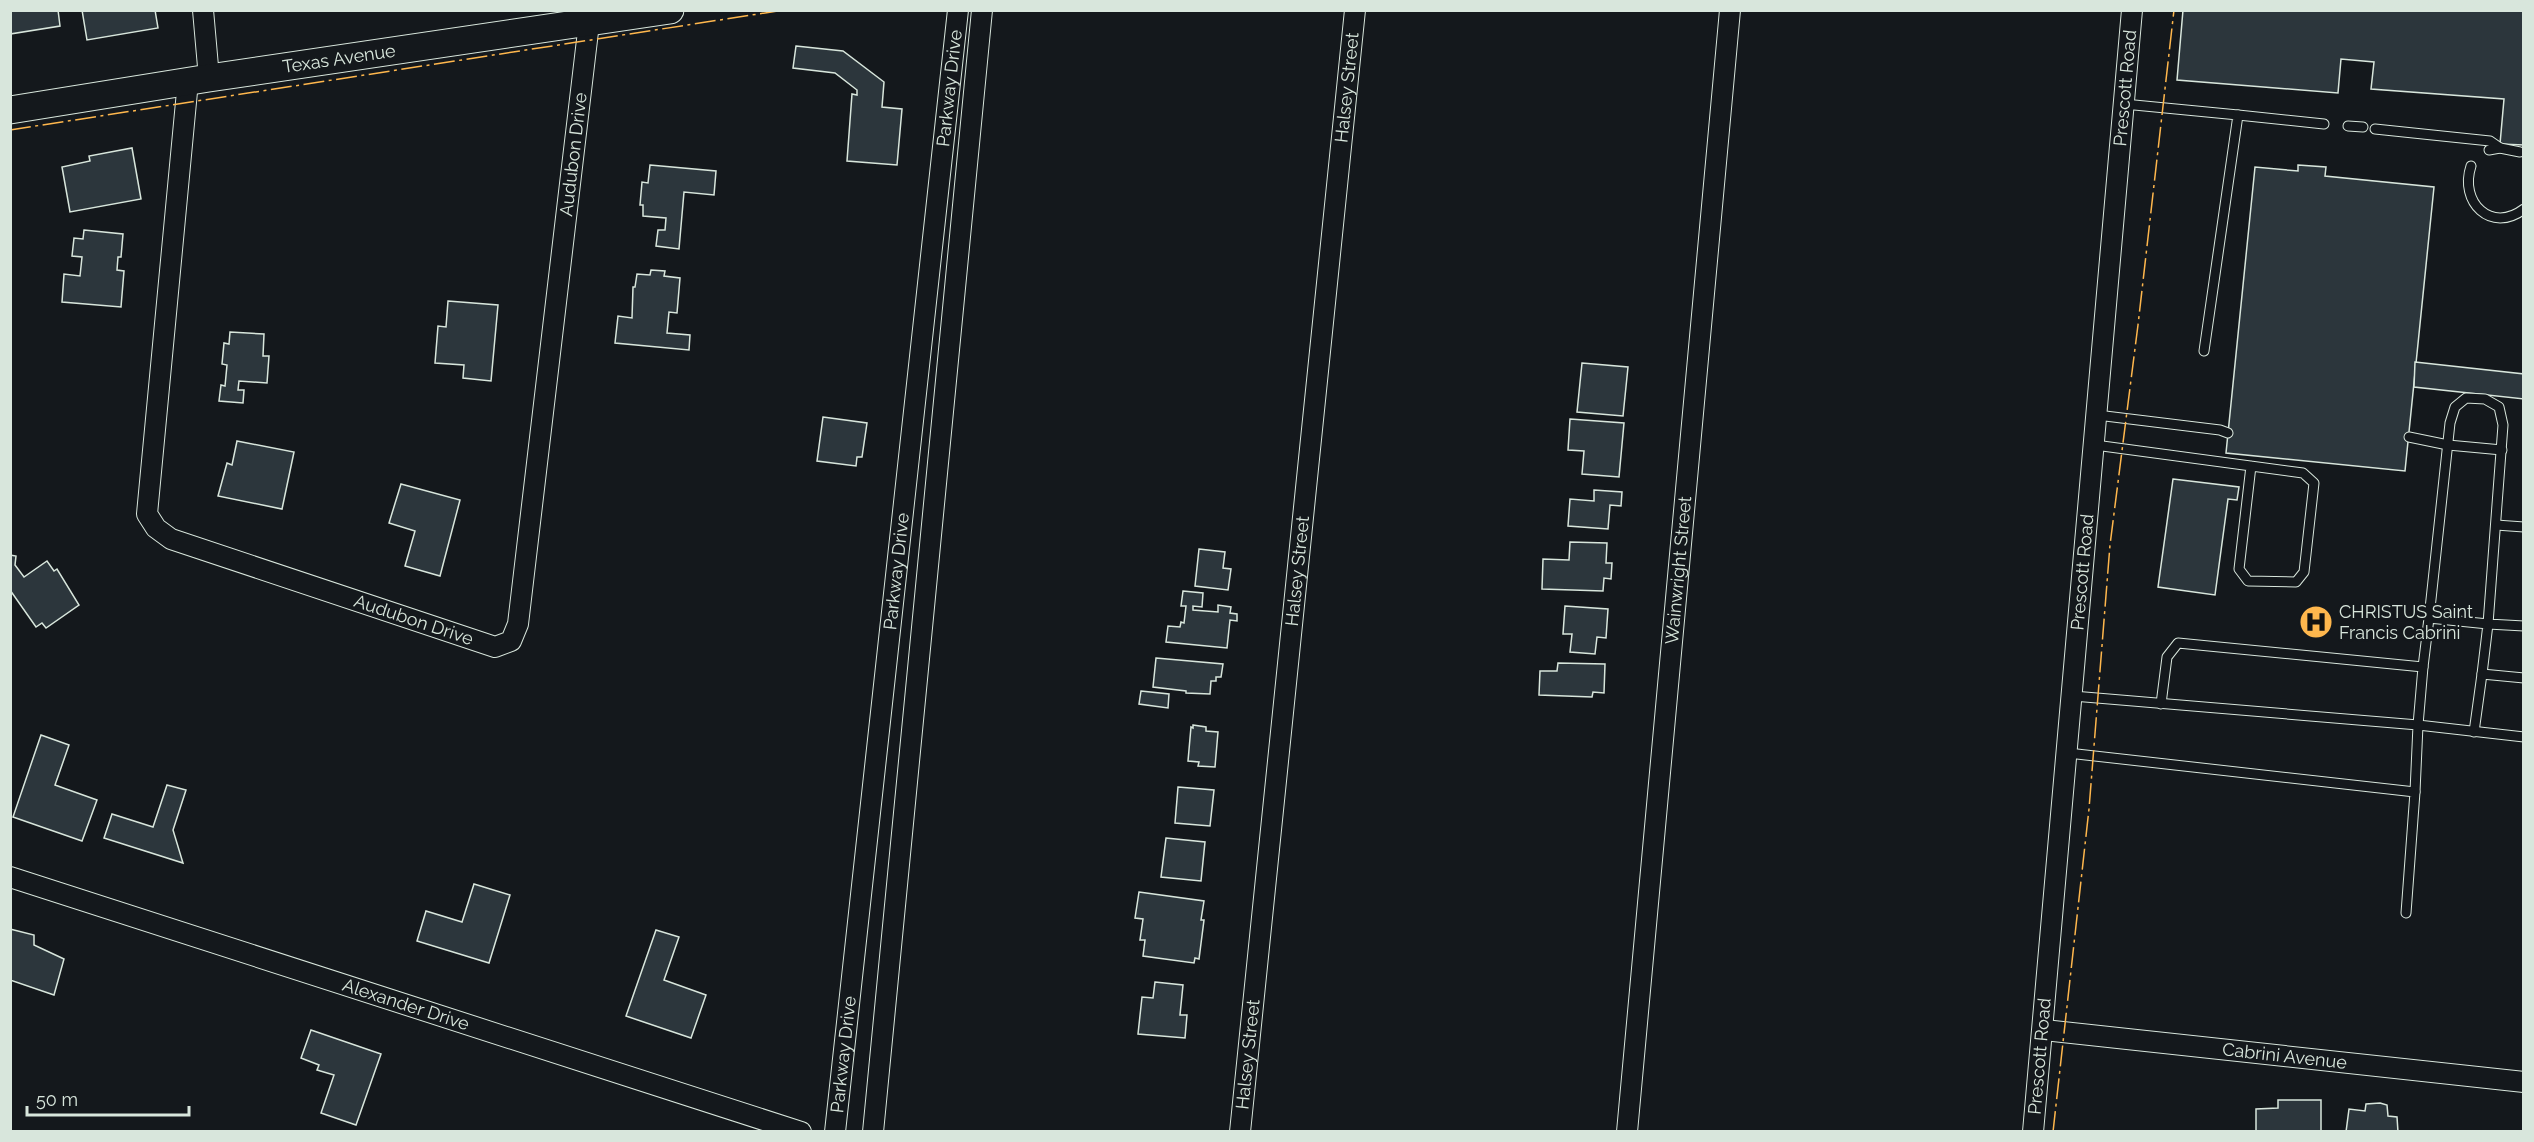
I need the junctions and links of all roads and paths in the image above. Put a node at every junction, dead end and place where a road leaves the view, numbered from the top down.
1 (204, 10) edge
2 (670, 10) edge
3 (958, 10) edge
4 (982, 10) edge
5 (1355, 10) edge
6 (1730, 10) edge
7 (2132, 10) edge
8 (589, 23) junction
9 (199, 80) junction
10 (2124, 104) junction
11 (10, 110) edge
12 (2238, 115) junction
13 (2325, 124) dead end
14 (2348, 126) dead end
15 (2363, 127) dead end
16 (2375, 129) dead end
17 (2500, 148) junction
18 (2489, 150) dead end
19 (2520, 152) dead end
20 (2471, 166) dead end
21 (2523, 209) edge
22 (2204, 351) dead end
23 (2097, 415) junction
24 (2225, 430) dead end
25 (2411, 440) dead end
26 (2095, 445) junction
27 (2448, 445) junction
28 (2502, 450) junction
29 (2251, 466) junction
30 (2496, 525) junction
31 (2523, 527) edge
32 (2429, 618) junction
33 (2488, 624) junction
34 (2523, 626) edge
35 (2423, 667) junction
36 (2482, 674) junction
37 (2523, 678) edge
38 (2073, 696) junction
39 (2161, 704) junction
40 (2418, 725) junction
41 (2474, 732) junction
42 (2523, 737) edge
43 (2068, 753) junction
44 (2415, 792) junction
45 (10, 877) edge
46 (2406, 913) dead end
47 (2044, 1030) junction
48 (2523, 1082) edge
49 (801, 1131) edge
50 (835, 1131) edge
51 (873, 1131) edge
52 (1240, 1131) edge
53 (1627, 1131) edge
54 (2033, 1131) edge

1 - 9 street, Audubon Drive
2 - 8 street, Texas Avenue
3 - 50 street, Parkway Drive
4 - 51 street, Parkway Drive
5 - 52 street, Halsey Street
6 - 53 street, Wainwright Street
7 - 10 street, Prescott Road
8 - 9 street, Texas Avenue
8 - 9 street, Audubon Drive
9 - 11 street, Texas Avenue
10 - 12 lane
10 - 23 street, Prescott Road
12 - 13 lane
12 - 22 lane
14 - 15 lane
16 - 17 lane
17 - 18 lane
17 - 19 lane
20 - 21 lane
23 - 24 lane
23 - 26 street, Prescott Road
25 - 27 lane
26 - 29 lane
26 - 38 street, Prescott Road
27 - 28 lane
27 - 28 lane
27 - 32 lane
28 - 30 lane
29 - 29 lane
30 - 31 lane
30 - 33 lane
32 - 33 lane
32 - 35 lane
33 - 34 lane
33 - 36 lane
35 - 39 lane
35 - 40 lane
36 - 37 lane
36 - 41 lane
38 - 39 lane
38 - 43 street, Prescott Road
39 - 40 lane
40 - 41 lane
40 - 44 lane
41 - 42 lane
43 - 44 lane
43 - 47 street, Prescott Road
44 - 46 lane
45 - 49 street, Alexander Drive
47 - 48 street, Cabrini Avenue
47 - 54 street, Prescott Road

